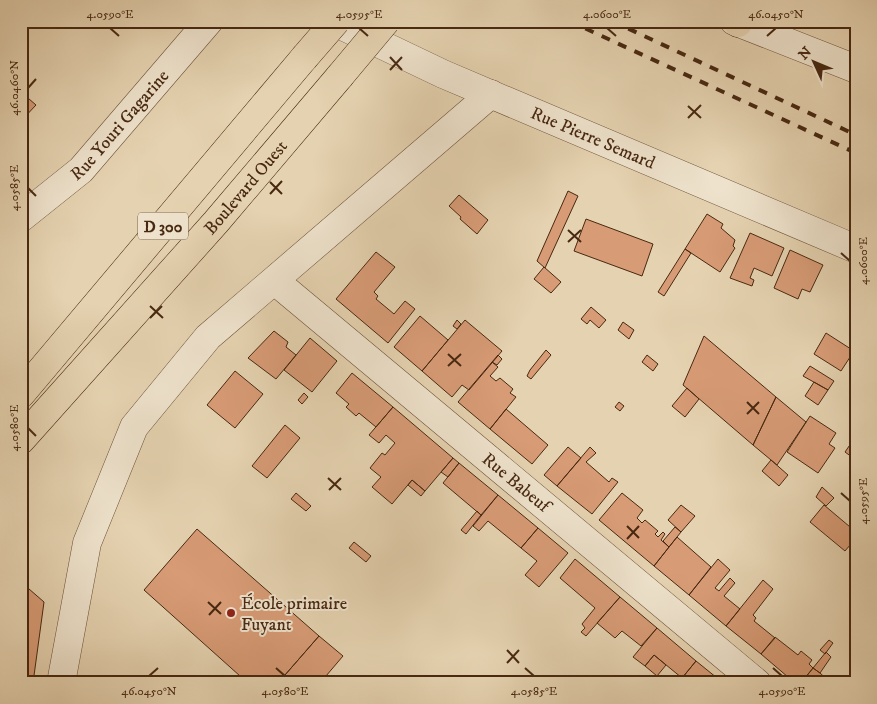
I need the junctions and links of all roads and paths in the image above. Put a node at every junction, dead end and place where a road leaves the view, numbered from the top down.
1 (209, 21) edge
2 (334, 21) edge
3 (386, 21) edge
4 (737, 22) edge
5 (856, 69) edge
6 (490, 94) junction
7 (21, 218) edge
8 (216, 222) junction
9 (856, 248) edge
10 (275, 281) junction
11 (21, 394) edge
12 (21, 440) edge
13 (21, 459) edge
14 (62, 683) edge
15 (756, 683) edge

1 - 7 street, Rue Youri Gagarine
2 - 6 street, Rue Pierre Semard
2 - 11 main road, Boulevard Ouest / D 300, bridge
3 - 8 main road, Boulevard Ouest, bridge
4 - 5 street
6 - 9 street, Rue Pierre Semard
6 - 10 street
8 - 12 main road, Boulevard Ouest
8 - 13 main road
10 - 14 street
10 - 15 street, Rue Babeuf

